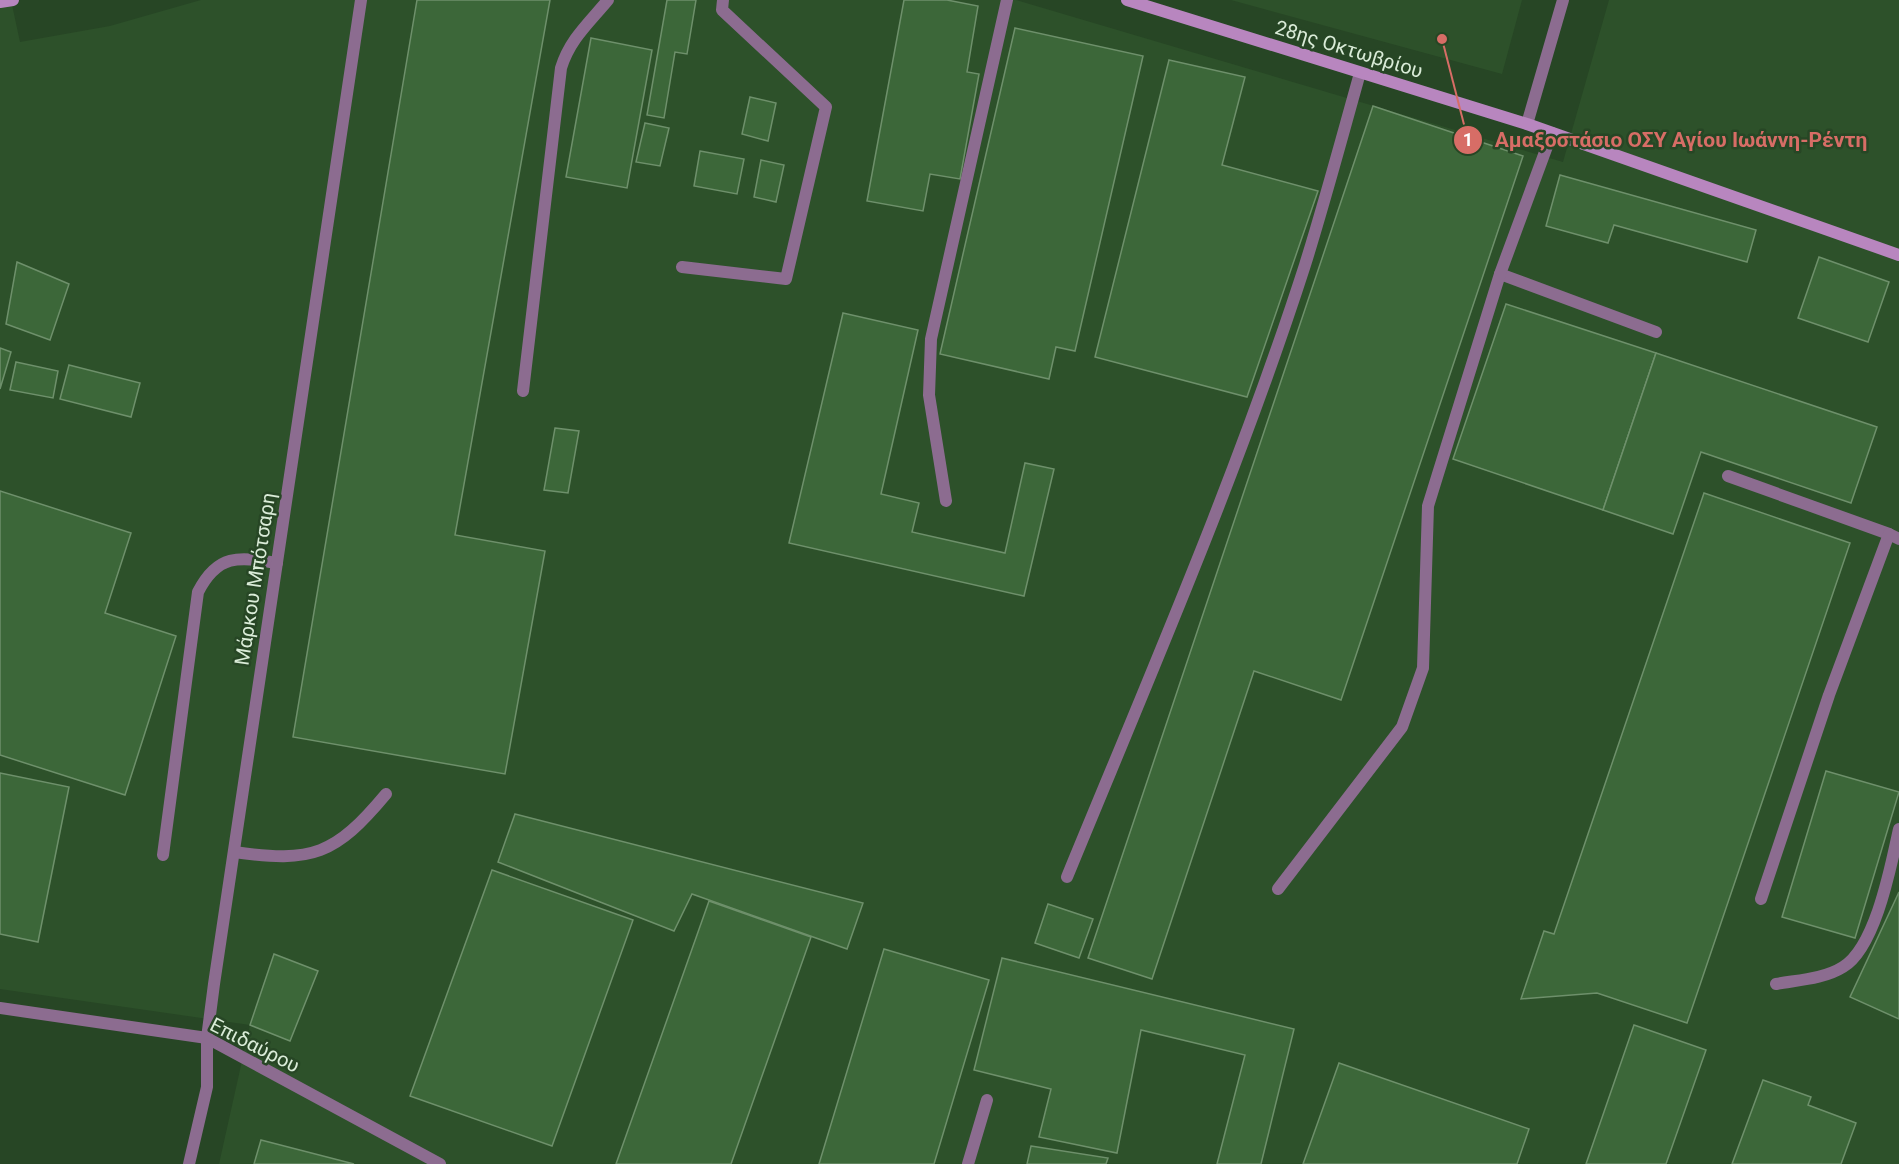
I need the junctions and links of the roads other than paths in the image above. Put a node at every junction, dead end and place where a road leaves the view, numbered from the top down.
1 (14, 0) edge
2 (362, 0) edge
3 (608, 0) edge
4 (723, 0) edge
5 (1007, 0) edge
6 (1127, 0) edge
7 (1563, 0) edge
8 (0, 2) edge
9 (1360, 73) junction
10 (1527, 124) junction
11 (1552, 133) junction
12 (1899, 255) edge
13 (682, 267) dead end
14 (1500, 274) junction
15 (1656, 332) dead end
16 (523, 391) dead end
17 (1728, 476) dead end
18 (946, 501) dead end
19 (1894, 536) edge
20 (277, 563) junction
21 (387, 794) dead end
22 (1899, 829) edge
23 (234, 852) junction
24 (163, 855) dead end
25 (1067, 877) dead end
26 (1278, 889) dead end
27 (1761, 899) dead end
28 (1776, 984) dead end
29 (0, 1008) edge
30 (207, 1038) junction
31 (987, 1100) dead end
32 (189, 1164) edge
33 (440, 1164) edge
34 (968, 1164) edge

1 - 8 street
2 - 20 street, Μάρκου Μπότσαρη
3 - 16 street
4 - 13 street
5 - 18 street
6 - 9 street, 28ης Οκτωβρίου
7 - 10 street
9 - 10 street, 28ης Οκτωβρίου
9 - 25 street
10 - 11 street, 28ης Οκτωβρίου
11 - 12 street, 28ης Οκτωβρίου
11 - 14 street
14 - 15 street
14 - 26 street
17 - 19 street
19 - 27 street
20 - 23 street, Μάρκου Μπότσαρη
20 - 24 street
21 - 23 street
22 - 28 street
23 - 30 street, Μάρκου Μπότσαρη
29 - 30 street, Επιδαύρου
30 - 32 street, Μάρκου Μπότσαρη
30 - 33 street, Επιδαύρου
31 - 34 street

